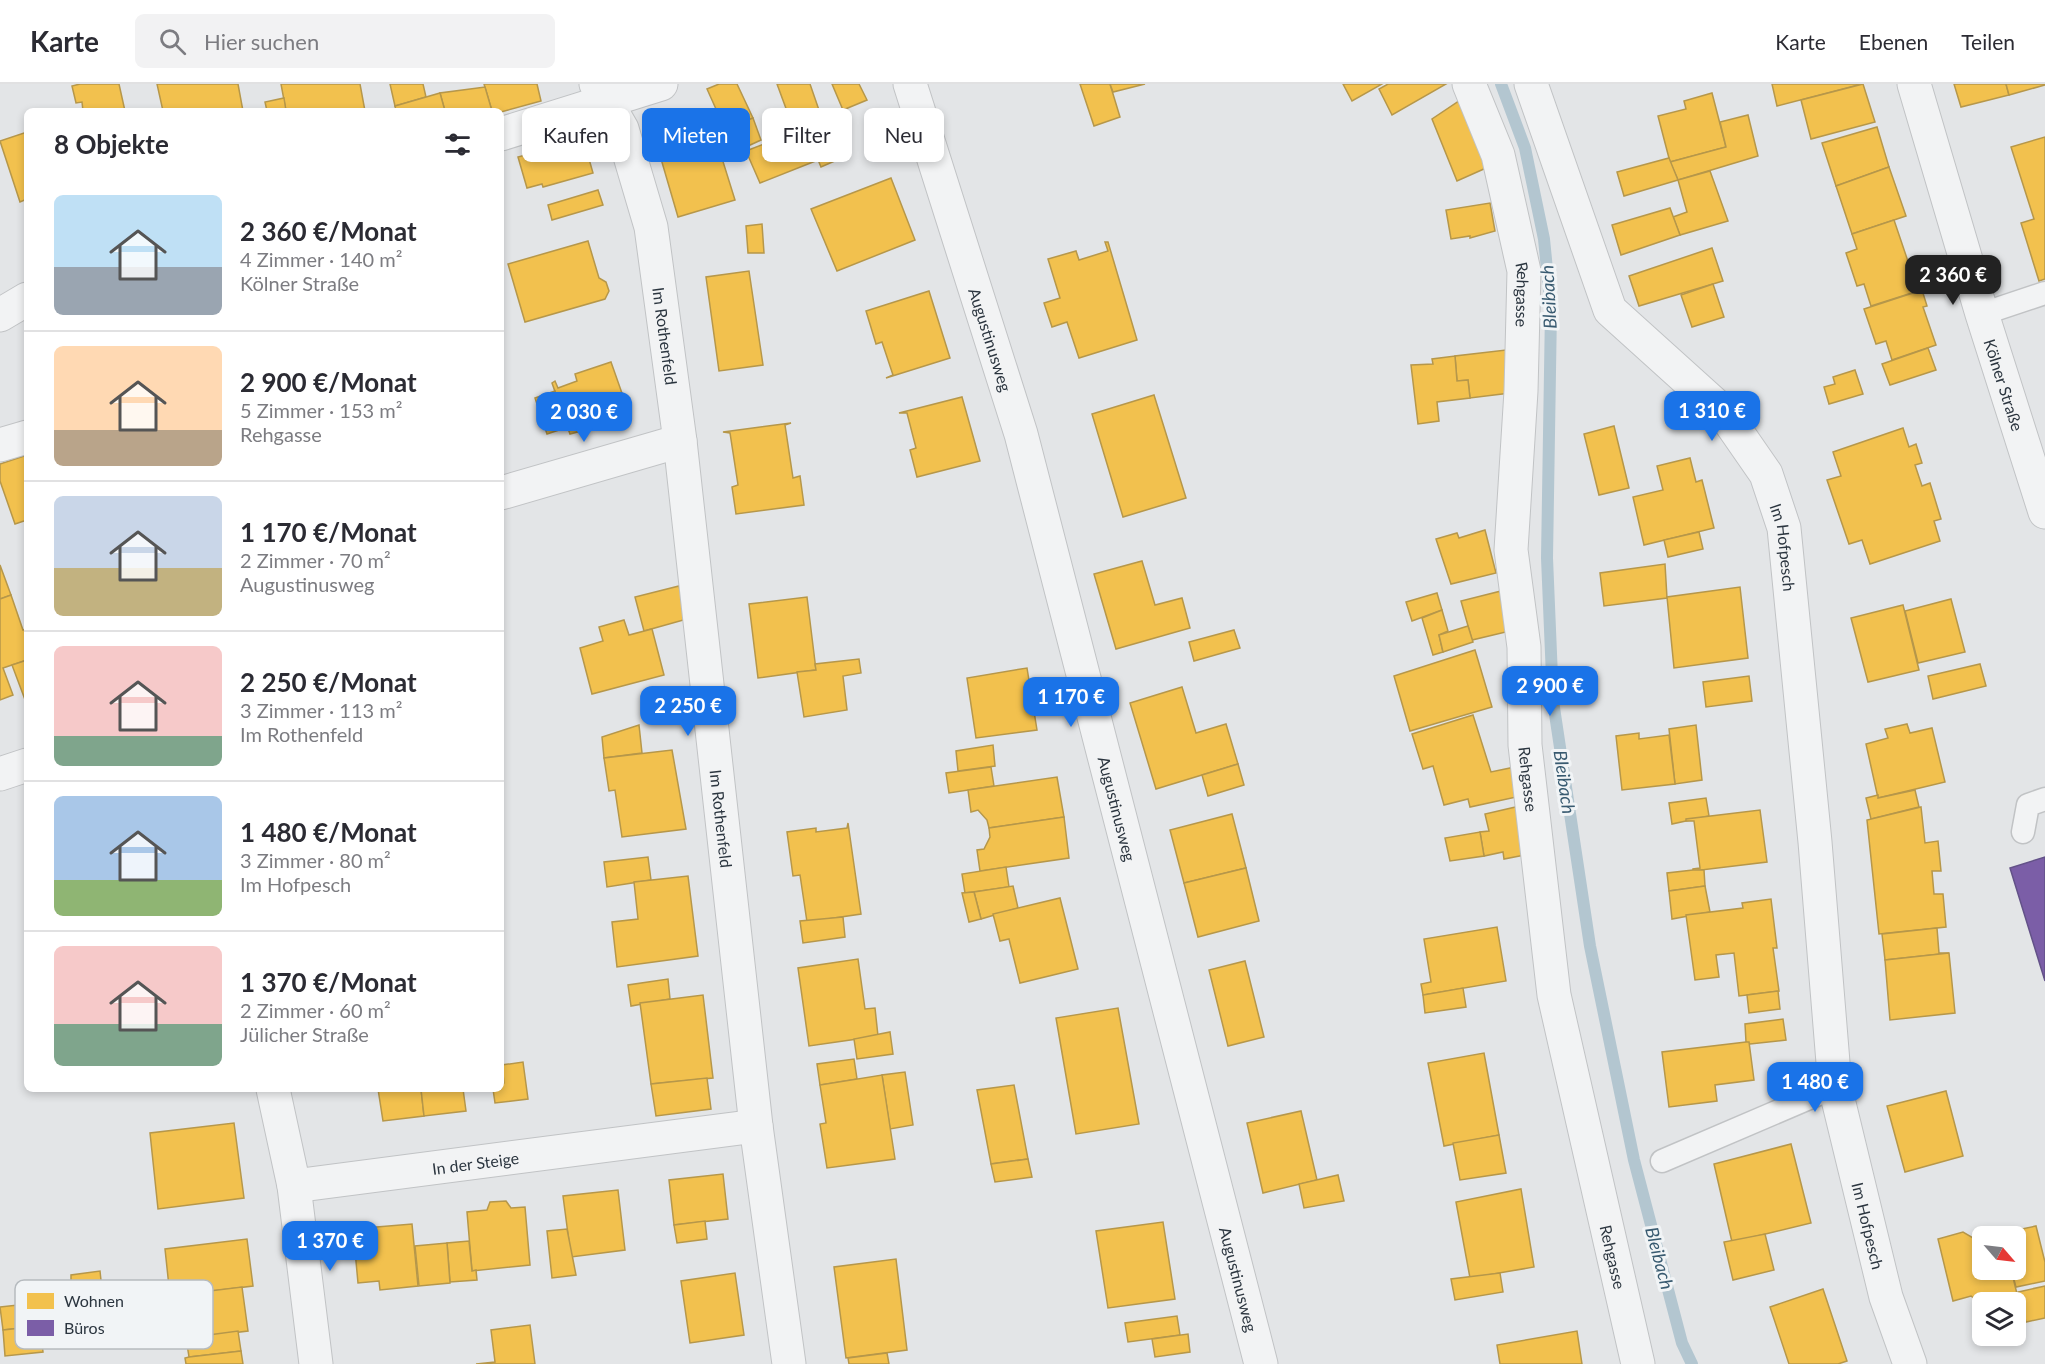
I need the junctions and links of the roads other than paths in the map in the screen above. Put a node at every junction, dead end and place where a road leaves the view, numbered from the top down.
1 (661, 84) edge
2 (910, 84) edge
3 (1469, 84) edge
4 (1531, 84) edge
5 (1914, 84) edge
6 (602, 93) edge
7 (504, 134) edge
8 (2045, 293) edge
9 (24, 301) edge
10 (1982, 314) junction
11 (0, 315) edge
12 (24, 438) edge
13 (680, 441) junction
14 (0, 445) edge
15 (504, 492) edge
16 (2045, 512) edge
17 (24, 766) edge
18 (0, 774) edge
19 (2045, 799) edge
20 (2023, 832) dead end
21 (1835, 1087) junction
22 (274, 1092) edge
23 (756, 1126) junction
24 (1662, 1161) dead end
25 (294, 1186) junction
26 (316, 1364) edge
27 (789, 1364) edge
28 (1261, 1364) edge
29 (1638, 1364) edge
30 (1910, 1364) edge

1 - 6 street
2 - 28 street, Augustinusweg
3 - 29 street, Rehgasse
4 - 21 street, Im Hofpesch
5 - 10 street, Kölner Straße
6 - 7 street
6 - 13 street, Im Rothenfeld
8 - 10 lane
9 - 11 street
10 - 16 street, Kölner Straße
12 - 14 street
13 - 15 street
13 - 23 street, Im Rothenfeld
17 - 18 street
19 - 20 lane
21 - 24 lane
21 - 30 street, Im Hofpesch
22 - 25 street
23 - 25 street, In der Steige
23 - 27 street, Im Rothenfeld
25 - 26 street

